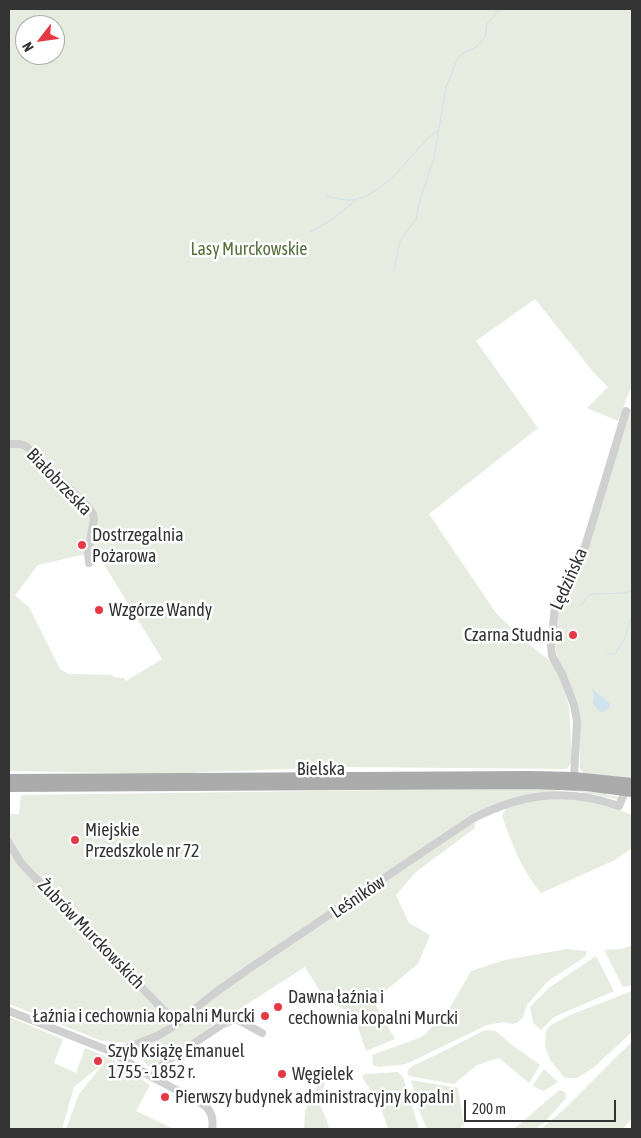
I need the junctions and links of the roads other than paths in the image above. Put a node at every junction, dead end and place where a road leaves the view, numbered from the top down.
1 (626, 411) dead end
2 (9, 444) edge
3 (89, 563) dead end
4 (574, 777) junction
5 (9, 779) edge
6 (9, 787) edge
7 (630, 788) edge
8 (9, 843) edge
9 (9, 1011) edge
10 (176, 1024) junction
11 (262, 1033) dead end
12 (114, 1053) junction
13 (152, 1077) junction
14 (212, 1129) edge

1 - 4 street, Lędzińska
2 - 3 street, Białobrzeska
4 - 5 main road, Bielska
4 - 7 main road, Bielska
6 - 7 main road, Bielska
7 - 10 street, Leśników
8 - 10 street, Żubrów Murckowskich
9 - 12 street
10 - 12 street, Leśników
11 - 13 street
12 - 13 street
13 - 14 street

